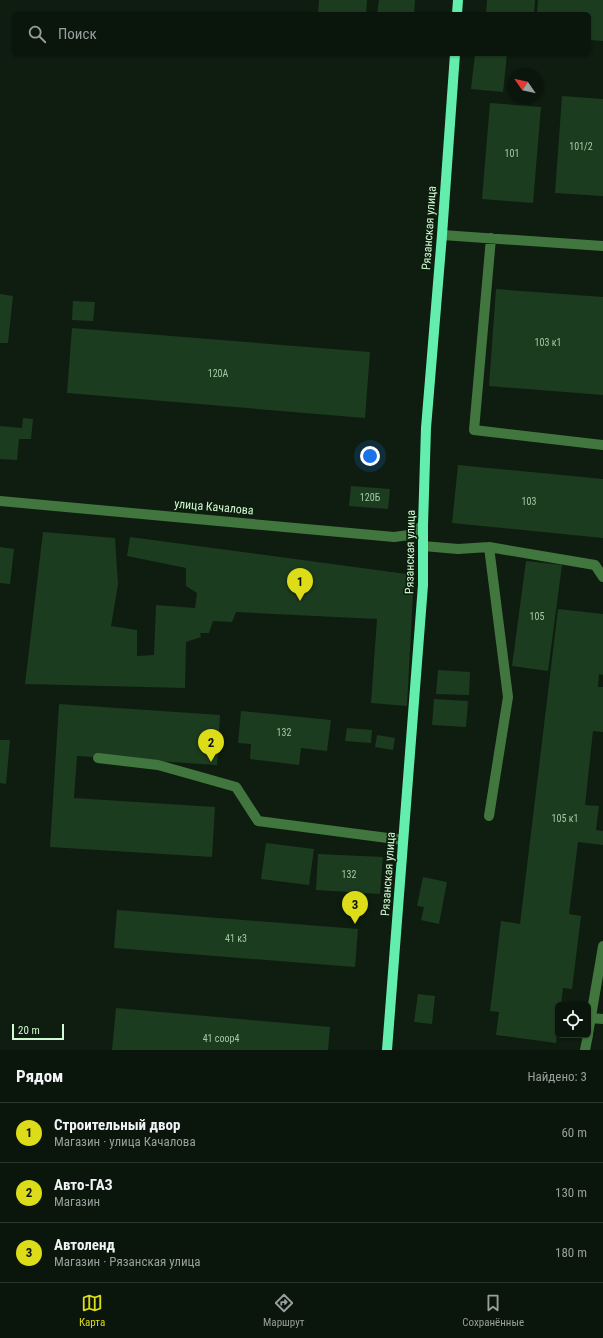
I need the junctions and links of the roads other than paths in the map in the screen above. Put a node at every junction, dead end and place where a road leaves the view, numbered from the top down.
1 (458, 0) edge
2 (457, 12) edge
3 (455, 56) edge
4 (442, 235) junction
5 (491, 238) junction
6 (603, 246) edge
7 (603, 445) edge
8 (0, 501) edge
9 (423, 525) junction
10 (423, 546) junction
11 (489, 547) junction
12 (603, 577) edge
13 (98, 758) dead end
14 (489, 816) dead end
15 (403, 840) junction
16 (603, 946) edge
17 (591, 1018) joint
18 (603, 1019) edge
19 (587, 1038) edge
20 (387, 1050) edge
21 (585, 1050) edge

1 - 2 main road
3 - 4 main road, Рязанская улица
4 - 5 street
4 - 9 main road, Рязанская улица
5 - 6 street
5 - 7 street
8 - 9 street, улица Качалова
9 - 10 main road, Рязанская улица
10 - 11 street
10 - 15 main road, Рязанская улица
11 - 12 street
11 - 14 street
13 - 15 street
15 - 20 main road, Рязанская улица
16 - 17 street
17 - 18 street
19 - 21 street

